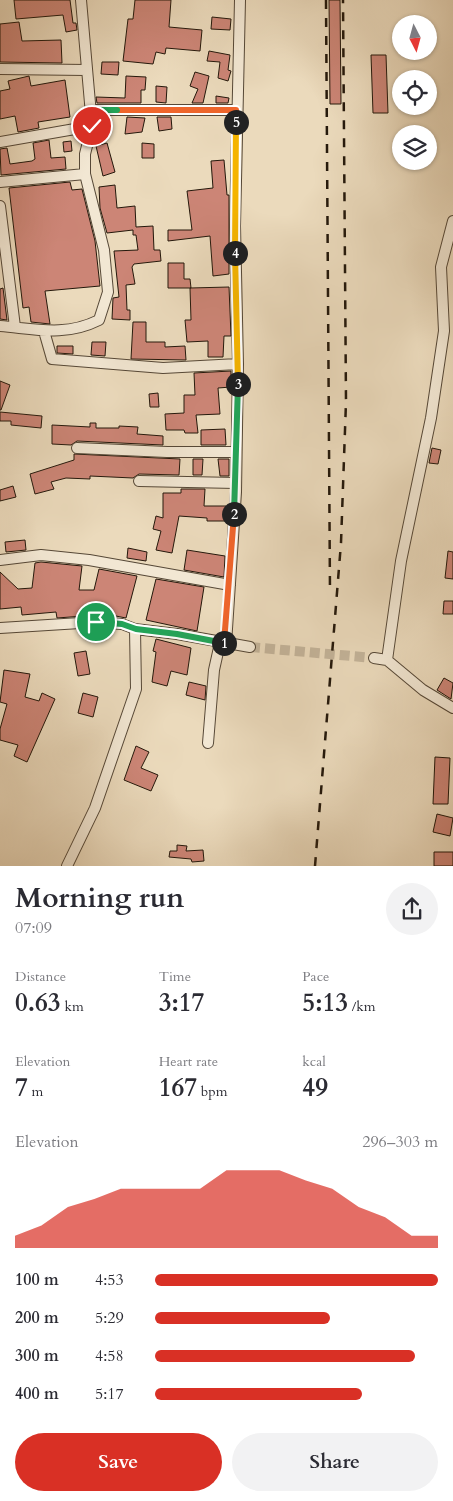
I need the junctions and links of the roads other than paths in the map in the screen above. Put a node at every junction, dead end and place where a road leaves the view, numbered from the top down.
1 (81, 0) edge
2 (240, 0) edge
3 (0, 69) edge
4 (87, 70) junction
5 (90, 110) junction
6 (236, 110) junction
7 (92, 126) junction
8 (0, 142) edge
9 (85, 174) junction
10 (0, 182) edge
11 (0, 206) edge
12 (453, 221) edge
13 (0, 326) edge
14 (15, 327) junction
15 (44, 331) junction
16 (238, 364) junction
17 (77, 448) dead end
18 (236, 452) junction
19 (140, 481) dead end
20 (236, 483) junction
21 (0, 560) edge
22 (230, 585) junction
23 (0, 628) edge
24 (136, 629) junction
25 (223, 643) junction
26 (250, 647) tunnel mouth
27 (374, 658) tunnel mouth
28 (387, 660) junction
29 (453, 708) edge
30 (208, 743) dead end
31 (67, 866) edge

1 - 4 street
2 - 6 street
3 - 4 street
4 - 5 street
5 - 6 street
5 - 7 street
6 - 16 street
7 - 8 street
7 - 9 street
9 - 10 street
9 - 15 street
11 - 14 street
12 - 28 street
13 - 14 street
14 - 15 street
15 - 16 street
16 - 18 street
17 - 18 street
18 - 20 street
19 - 20 street
20 - 22 street
21 - 22 street
22 - 25 street
23 - 24 street
24 - 25 street
24 - 31 street
25 - 26 street
25 - 30 street
27 - 28 street
28 - 29 street

